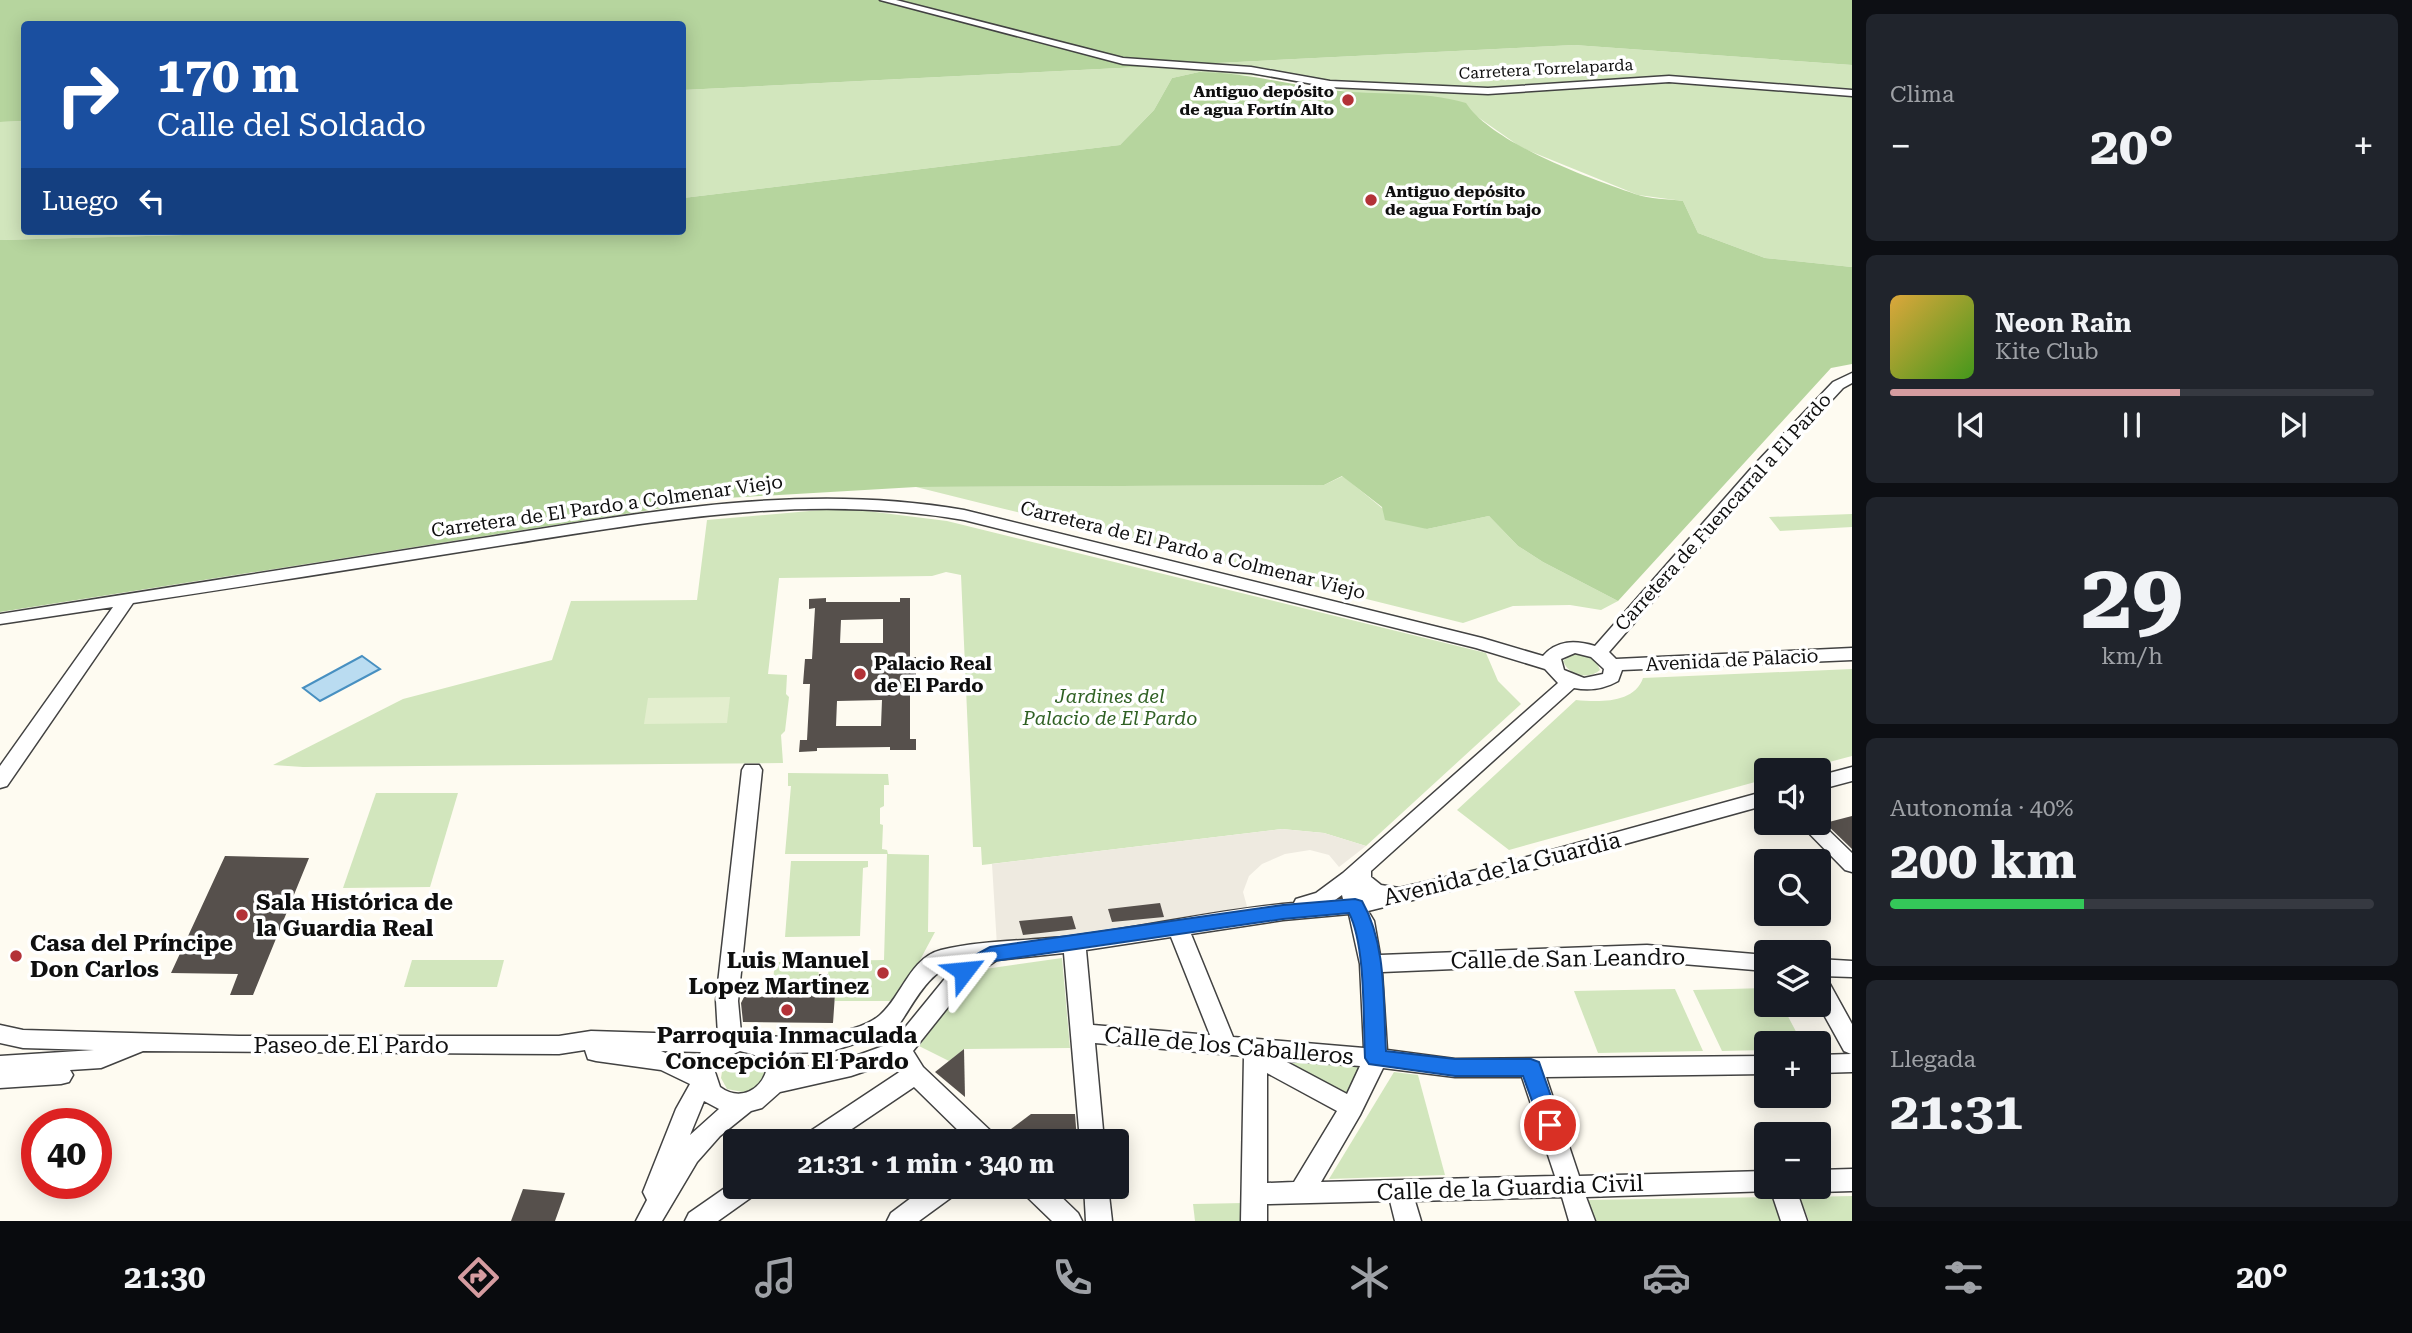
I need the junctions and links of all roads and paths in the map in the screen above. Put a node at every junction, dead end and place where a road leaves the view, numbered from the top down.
1 (885, 0) edge
2 (1852, 93) edge
3 (1852, 377) edge
4 (127, 599) junction
5 (0, 619) edge
6 (1598, 653) junction
7 (1852, 654) edge
8 (1554, 659) junction
9 (1612, 665) junction
10 (1571, 681) junction
11 (752, 770) dead end
12 (1852, 774) edge
13 (1831, 780) edge
14 (0, 781) edge
15 (1754, 801) edge
16 (1822, 835) edge
17 (1852, 864) edge
18 (1356, 873) junction
19 (1412, 894) junction
20 (1323, 898) junction
21 (1283, 912) junction
22 (1359, 913) junction
23 (1178, 929) junction
24 (1074, 944) junction
25 (974, 960) junction
26 (1754, 961) edge
27 (1381, 964) junction
28 (1831, 968) edge
29 (1852, 970) edge
30 (1831, 1007) edge
31 (888, 1022) junction
32 (1082, 1033) junction
33 (0, 1034) edge
34 (145, 1043) junction
35 (558, 1045) junction
36 (761, 1045) junction
37 (1852, 1045) edge
38 (1226, 1047) junction
39 (1256, 1049) junction
40 (900, 1050) junction
41 (714, 1056) junction
42 (1376, 1058) junction
43 (1852, 1063) edge
44 (1831, 1064) edge
45 (0, 1065) edge
46 (1754, 1065) edge
47 (1531, 1068) junction
48 (915, 1074) junction
49 (61, 1075) dead end
50 (0, 1079) edge
51 (775, 1084) junction
52 (744, 1103) junction
53 (1352, 1108) junction
54 (833, 1129) edge
55 (972, 1129) edge
56 (1091, 1129) edge
57 (1852, 1180) edge
58 (1831, 1181) edge
59 (1754, 1182) edge
60 (1570, 1186) junction
61 (1400, 1191) junction
62 (1254, 1194) junction
63 (1300, 1194) junction
64 (729, 1199) edge
65 (930, 1199) edge
66 (1046, 1199) edge
67 (1097, 1199) edge
68 (1786, 1199) edge
69 (647, 1221) edge
70 (698, 1221) edge
71 (900, 1221) edge
72 (1069, 1221) edge
73 (1099, 1221) edge
74 (1254, 1221) edge
75 (1408, 1221) edge
76 (1582, 1221) edge
77 (1794, 1221) edge

1 - 2 street, Carretera Torrelaparda
3 - 6 street, Carretera de Fuencarral a El Pardo
4 - 5 street, Carretera de El Pardo a Colmenar Viejo
4 - 8 street, Carretera de El Pardo a Colmenar Viejo
4 - 14 street
6 - 8 street
6 - 9 street
7 - 9 street, Avenida de Palacio
8 - 10 street
9 - 10 street
10 - 18 street
11 - 41 street
12 - 13 street
15 - 19 street, Avenida de la Guardia
16 - 17 street
18 - 19 street
18 - 20 street
18 - 22 street
19 - 22 street, Avenida de la Guardia
20 - 21 street
20 - 22 street
21 - 22 street, Avenida de la Guardia
21 - 23 street, Avenida de la Guardia
22 - 27 street
23 - 24 street, Avenida de la Guardia
23 - 38 street
24 - 25 street, Avenida de la Guardia
24 - 32 street
25 - 31 street, Avenida de la Guardia
25 - 40 street
26 - 27 street, Calle de San Leandro
27 - 42 street
28 - 29 street
30 - 37 street
31 - 36 street
31 - 40 street
32 - 38 street, Calle de los Caballeros
32 - 56 street
33 - 34 street, Paseo de El Pardo
34 - 35 street, Paseo de El Pardo
34 - 45 street, Paseo de El Pardo
35 - 41 street, Paseo de El Pardo
35 - 41 street, Paseo de El Pardo
36 - 41 street
36 - 51 street
38 - 39 street, Calle de los Caballeros
39 - 42 street, Calle de los Caballeros
39 - 53 street
39 - 62 street
40 - 48 street
40 - 51 street
41 - 52 street
41 - 69 street
42 - 47 street, Calle de los Caballeros
42 - 53 street
43 - 44 street
46 - 47 street, Calle de los Caballeros
47 - 60 street
48 - 54 street
48 - 55 street
49 - 50 street
51 - 52 street
52 - 69 street
53 - 63 street
57 - 58 street
59 - 60 street, Calle de la Guardia Civil
60 - 61 street, Calle de la Guardia Civil
60 - 76 street
61 - 63 street, Calle de la Guardia Civil
61 - 75 street
62 - 63 street, Calle de la Guardia Civil
62 - 74 street
64 - 70 street
65 - 71 street
66 - 72 street
67 - 73 street
68 - 77 street

